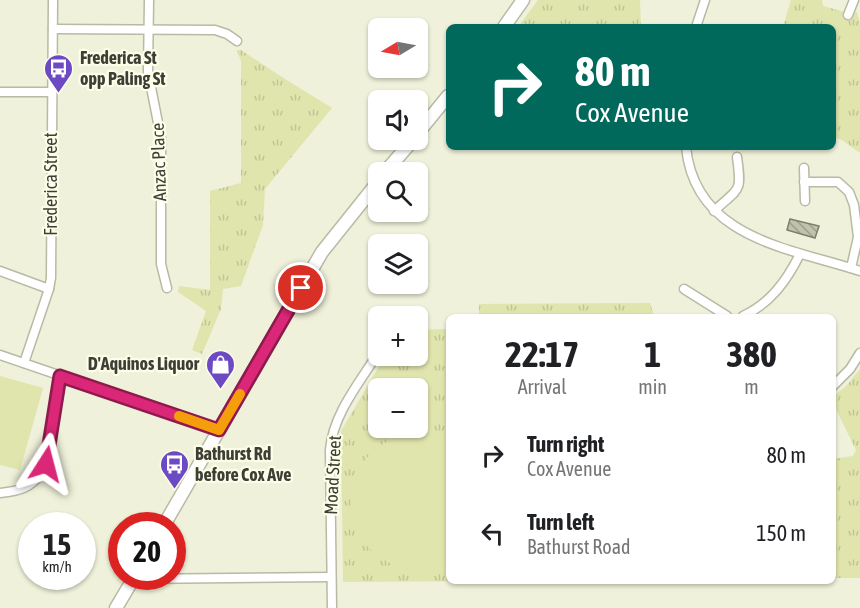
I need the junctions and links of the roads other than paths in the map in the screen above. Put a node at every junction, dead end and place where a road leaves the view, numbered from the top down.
1 (53, 0) edge
2 (149, 0) edge
3 (523, 0) edge
4 (705, 0) edge
5 (854, 0) edge
6 (848, 15) dead end
7 (506, 24) edge
8 (697, 24) edge
9 (53, 29) junction
10 (149, 29) junction
11 (237, 41) dead end
12 (0, 92) edge
13 (52, 92) junction
14 (446, 98) edge
15 (428, 121) edge
16 (405, 150) edge
17 (687, 150) edge
18 (737, 157) dead end
19 (394, 162) edge
20 (804, 168) dead end
21 (804, 182) junction
22 (368, 194) edge
23 (805, 201) dead end
24 (714, 211) junction
25 (800, 254) junction
26 (856, 270) edge
27 (0, 272) edge
28 (167, 288) dead end
29 (49, 289) junction
30 (684, 289) dead end
31 (724, 314) edge
32 (746, 314) edge
33 (860, 353) edge
34 (0, 355) edge
35 (24, 363) junction
36 (370, 366) edge
37 (60, 376) junction
38 (836, 383) edge
39 (219, 430) junction
40 (0, 493) edge
41 (172, 512) edge
42 (186, 577) edge
43 (332, 577) junction
44 (126, 590) edge
45 (116, 608) edge
46 (332, 608) edge

1 - 9 street, Frederica Street
2 - 10 street, Anzac Place
3 - 7 highway
4 - 8 street
5 - 6 street
9 - 10 street
9 - 13 street, Frederica Street
10 - 11 street
10 - 28 street, Anzac Place
12 - 13 street
13 - 29 street, Frederica Street
14 - 15 highway
16 - 19 highway
17 - 24 street
18 - 24 street
20 - 21 street
21 - 23 street
21 - 26 street
22 - 39 highway
24 - 25 street
25 - 26 street
25 - 32 street
27 - 29 street
29 - 35 street, Frederica Street
30 - 31 street
33 - 38 street
34 - 35 street
35 - 37 street
36 - 43 street, Moad Street
37 - 39 street
37 - 40 street
39 - 41 highway
42 - 43 street
43 - 46 street, Moad Street
44 - 45 highway

